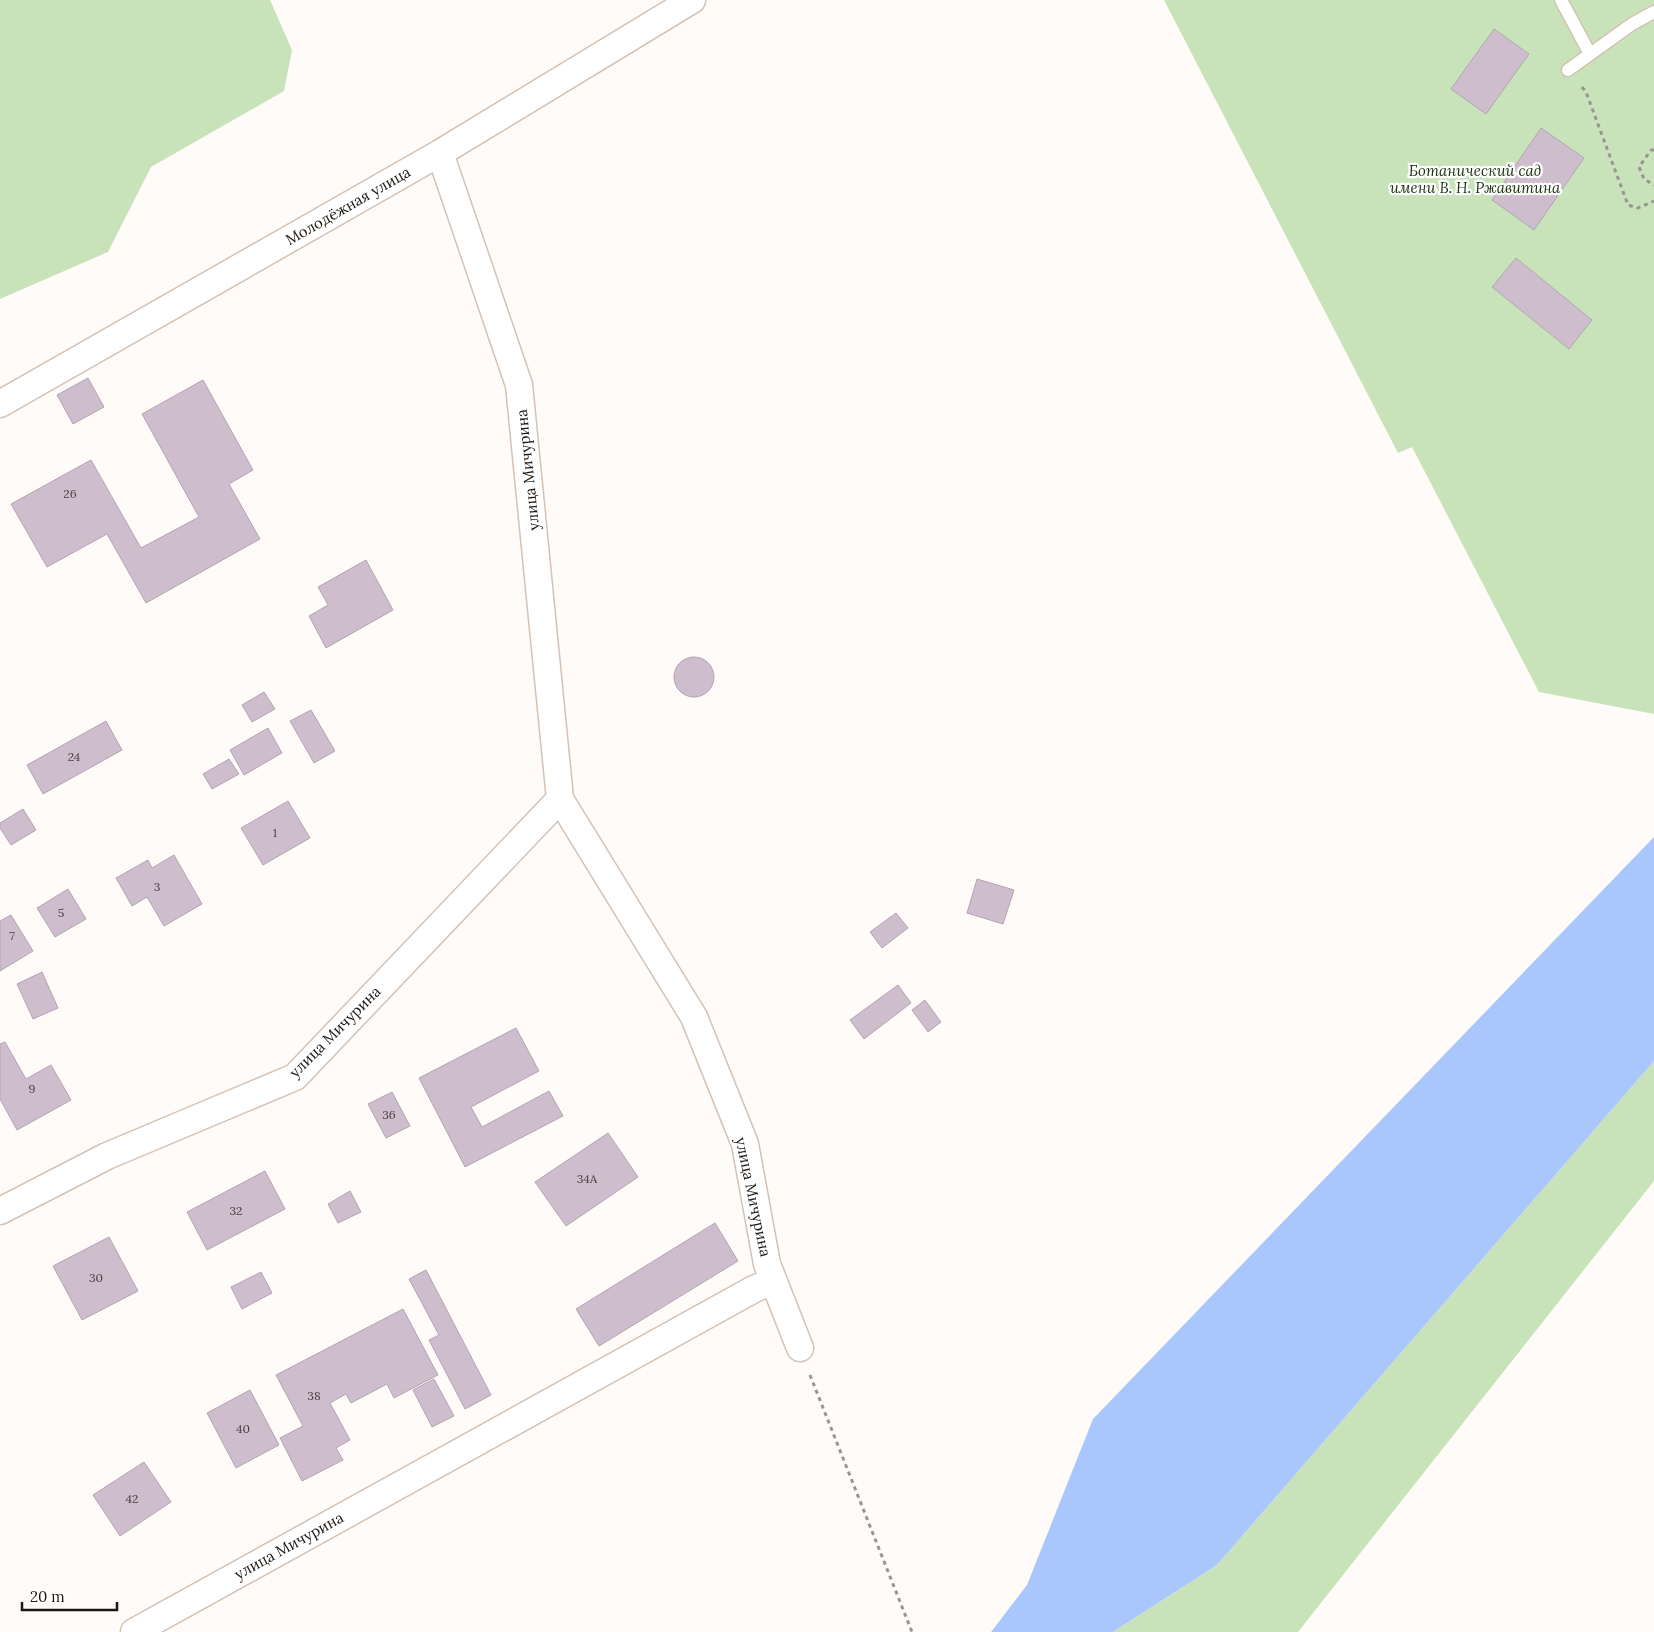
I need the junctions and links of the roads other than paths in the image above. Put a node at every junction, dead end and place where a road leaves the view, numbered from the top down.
1 (692, 0) edge
2 (1561, 0) edge
3 (1654, 12) edge
4 (1590, 54) junction
5 (1568, 70) road end
6 (440, 153) junction
7 (0, 404) edge
8 (560, 799) junction
9 (0, 1211) edge
10 (773, 1280) junction
11 (800, 1348) road end
12 (134, 1632) edge

1 - 6 street, Молодёжная улица
2 - 4 lane
3 - 4 lane
4 - 5 lane
6 - 7 street, Молодёжная улица
6 - 8 street, улица Мичурина
8 - 9 street, улица Мичурина
8 - 10 street, улица Мичурина
10 - 11 street, улица Мичурина
10 - 12 street, улица Мичурина

